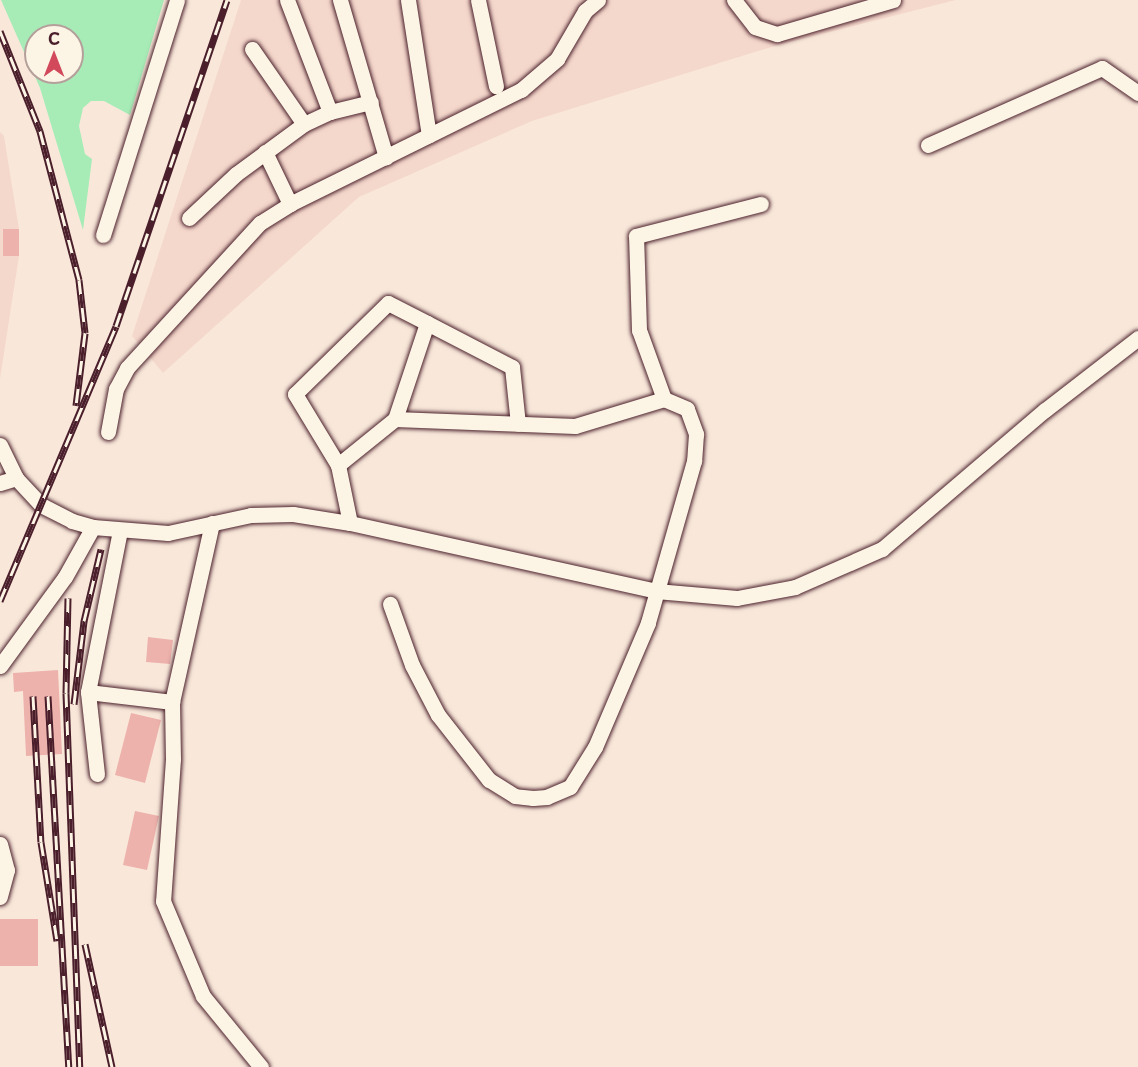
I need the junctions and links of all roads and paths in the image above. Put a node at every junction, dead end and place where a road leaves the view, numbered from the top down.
1 (177, 0) edge
2 (287, 0) edge
3 (340, 0) edge
4 (408, 0) edge
5 (478, 0) edge
6 (577, 0) edge
7 (598, 0) edge
8 (734, 0) edge
9 (893, 0) edge
10 (581, 22) junction
11 (252, 49) dead end
12 (496, 86) dead end
13 (1138, 93) edge
14 (371, 102) junction
15 (330, 112) junction
16 (304, 124) junction
17 (429, 135) junction
18 (928, 145) dead end
19 (265, 152) junction
20 (386, 157) junction
21 (290, 204) junction
22 (761, 204) dead end
23 (189, 218) dead end
24 (103, 235) dead end
25 (426, 323) junction
26 (1138, 338) edge
27 (664, 399) junction
28 (395, 419) junction
29 (518, 424) junction
30 (108, 432) dead end
31 (0, 445) edge
32 (338, 465) junction
33 (16, 478) junction
34 (0, 483) edge
35 (212, 523) junction
36 (350, 523) junction
37 (93, 527) junction
38 (120, 531) junction
39 (656, 591) junction
40 (390, 604) dead end
41 (0, 666) edge
42 (88, 692) junction
43 (172, 702) junction
44 (97, 774) dead end
45 (0, 844) edge
46 (0, 897) edge
47 (261, 1067) edge

1 - 24 street
2 - 15 street
3 - 14 street
4 - 17 street
5 - 12 street
6 - 10 street
7 - 10 street
8 - 9 street
10 - 17 street
11 - 16 street
13 - 18 street
14 - 15 street
14 - 20 street
15 - 16 street
16 - 19 street
17 - 20 street
19 - 21 street
19 - 23 street
20 - 21 street
21 - 30 street
22 - 27 street
25 - 28 street
25 - 29 street
25 - 32 street
26 - 39 street
27 - 29 street
27 - 39 street
28 - 29 street
28 - 32 street
31 - 33 street
32 - 36 street
33 - 34 street
33 - 37 street
35 - 36 street
35 - 38 street
35 - 43 street
36 - 39 street
37 - 38 street
37 - 41 street
38 - 42 street
39 - 40 street
42 - 43 street
42 - 44 street
43 - 47 street
45 - 46 street

